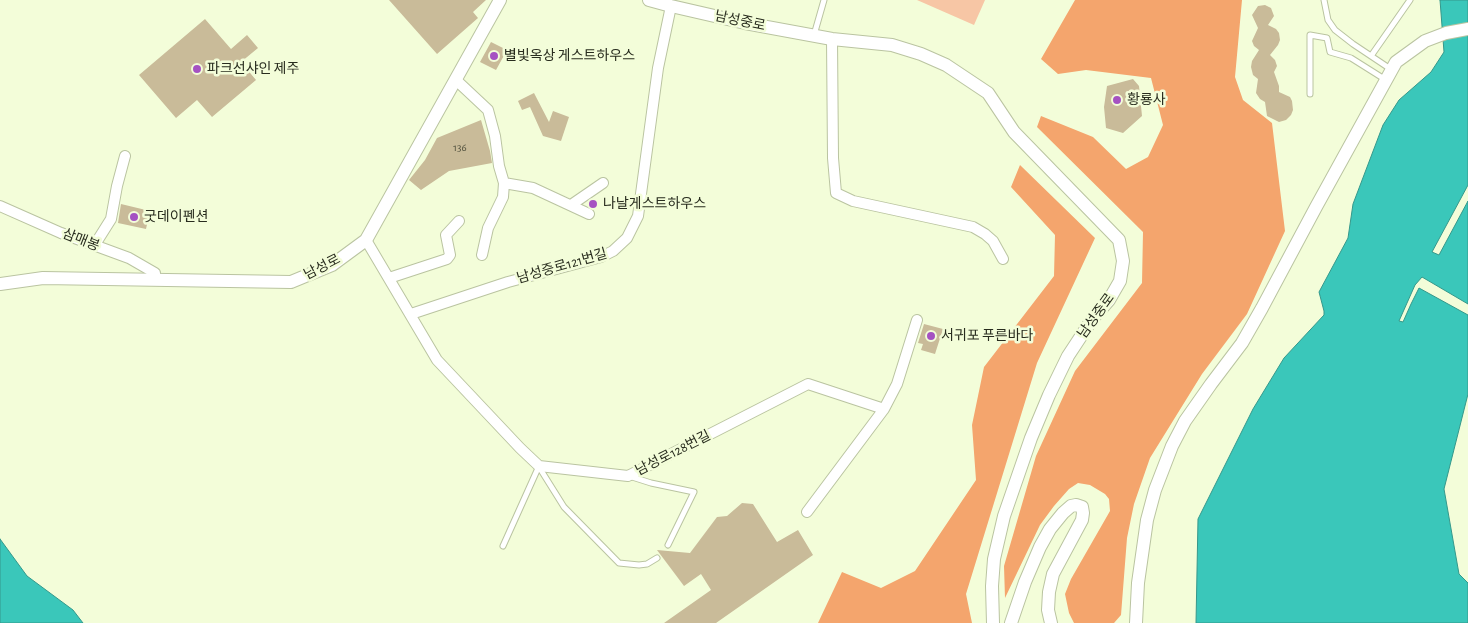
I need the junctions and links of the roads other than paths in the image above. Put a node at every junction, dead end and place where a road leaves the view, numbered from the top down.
1 (500, 0) edge
2 (649, 0) edge
3 (824, 0) edge
4 (1324, 0) edge
5 (1410, 0) edge
6 (678, 5) edge
7 (1468, 29) edge
8 (814, 36) junction
9 (832, 39) junction
10 (1371, 56) junction
11 (1392, 71) junction
12 (456, 80) junction
13 (1310, 94) dead end
14 (125, 156) dead end
15 (504, 183) junction
16 (602, 183) dead end
17 (571, 205) junction
18 (0, 206) edge
19 (588, 214) dead end
20 (459, 221) dead end
21 (366, 240) junction
22 (94, 246) junction
23 (482, 255) dead end
24 (1003, 259) dead end
25 (389, 278) junction
26 (155, 279) junction
27 (0, 284) edge
28 (411, 314) junction
29 (917, 320) dead end
30 (884, 408) junction
31 (538, 466) junction
32 (628, 476) junction
33 (807, 512) dead end
34 (668, 545) dead end
35 (503, 546) dead end
36 (657, 558) dead end
37 (993, 623) edge
38 (1011, 623) edge
39 (1051, 623) edge
40 (1136, 623) edge

1 - 12 street, 남성로
2 - 6 street, 남성중로
3 - 8 lane
4 - 10 lane
5 - 10 lane
6 - 8 street, 남성중로
6 - 28 street, 남성중로121번길
7 - 11 street
8 - 9 street, 남성중로
9 - 24 street
9 - 37 street, 남성중로
10 - 11 lane
11 - 13 lane
11 - 40 street
12 - 15 street
12 - 21 street, 남성로
14 - 22 street
15 - 17 street
15 - 23 street
16 - 17 street
17 - 19 street
18 - 22 street, 삼매봉
20 - 25 street
21 - 25 street
21 - 26 street, 남성로
22 - 26 street, 삼매봉
25 - 28 street
26 - 27 street, 남성로
28 - 31 street
29 - 30 street
30 - 32 street, 남성로128번길
30 - 33 street
31 - 32 street, 남성로128번길
31 - 35 lane
31 - 36 lane
32 - 34 lane
38 - 39 street

